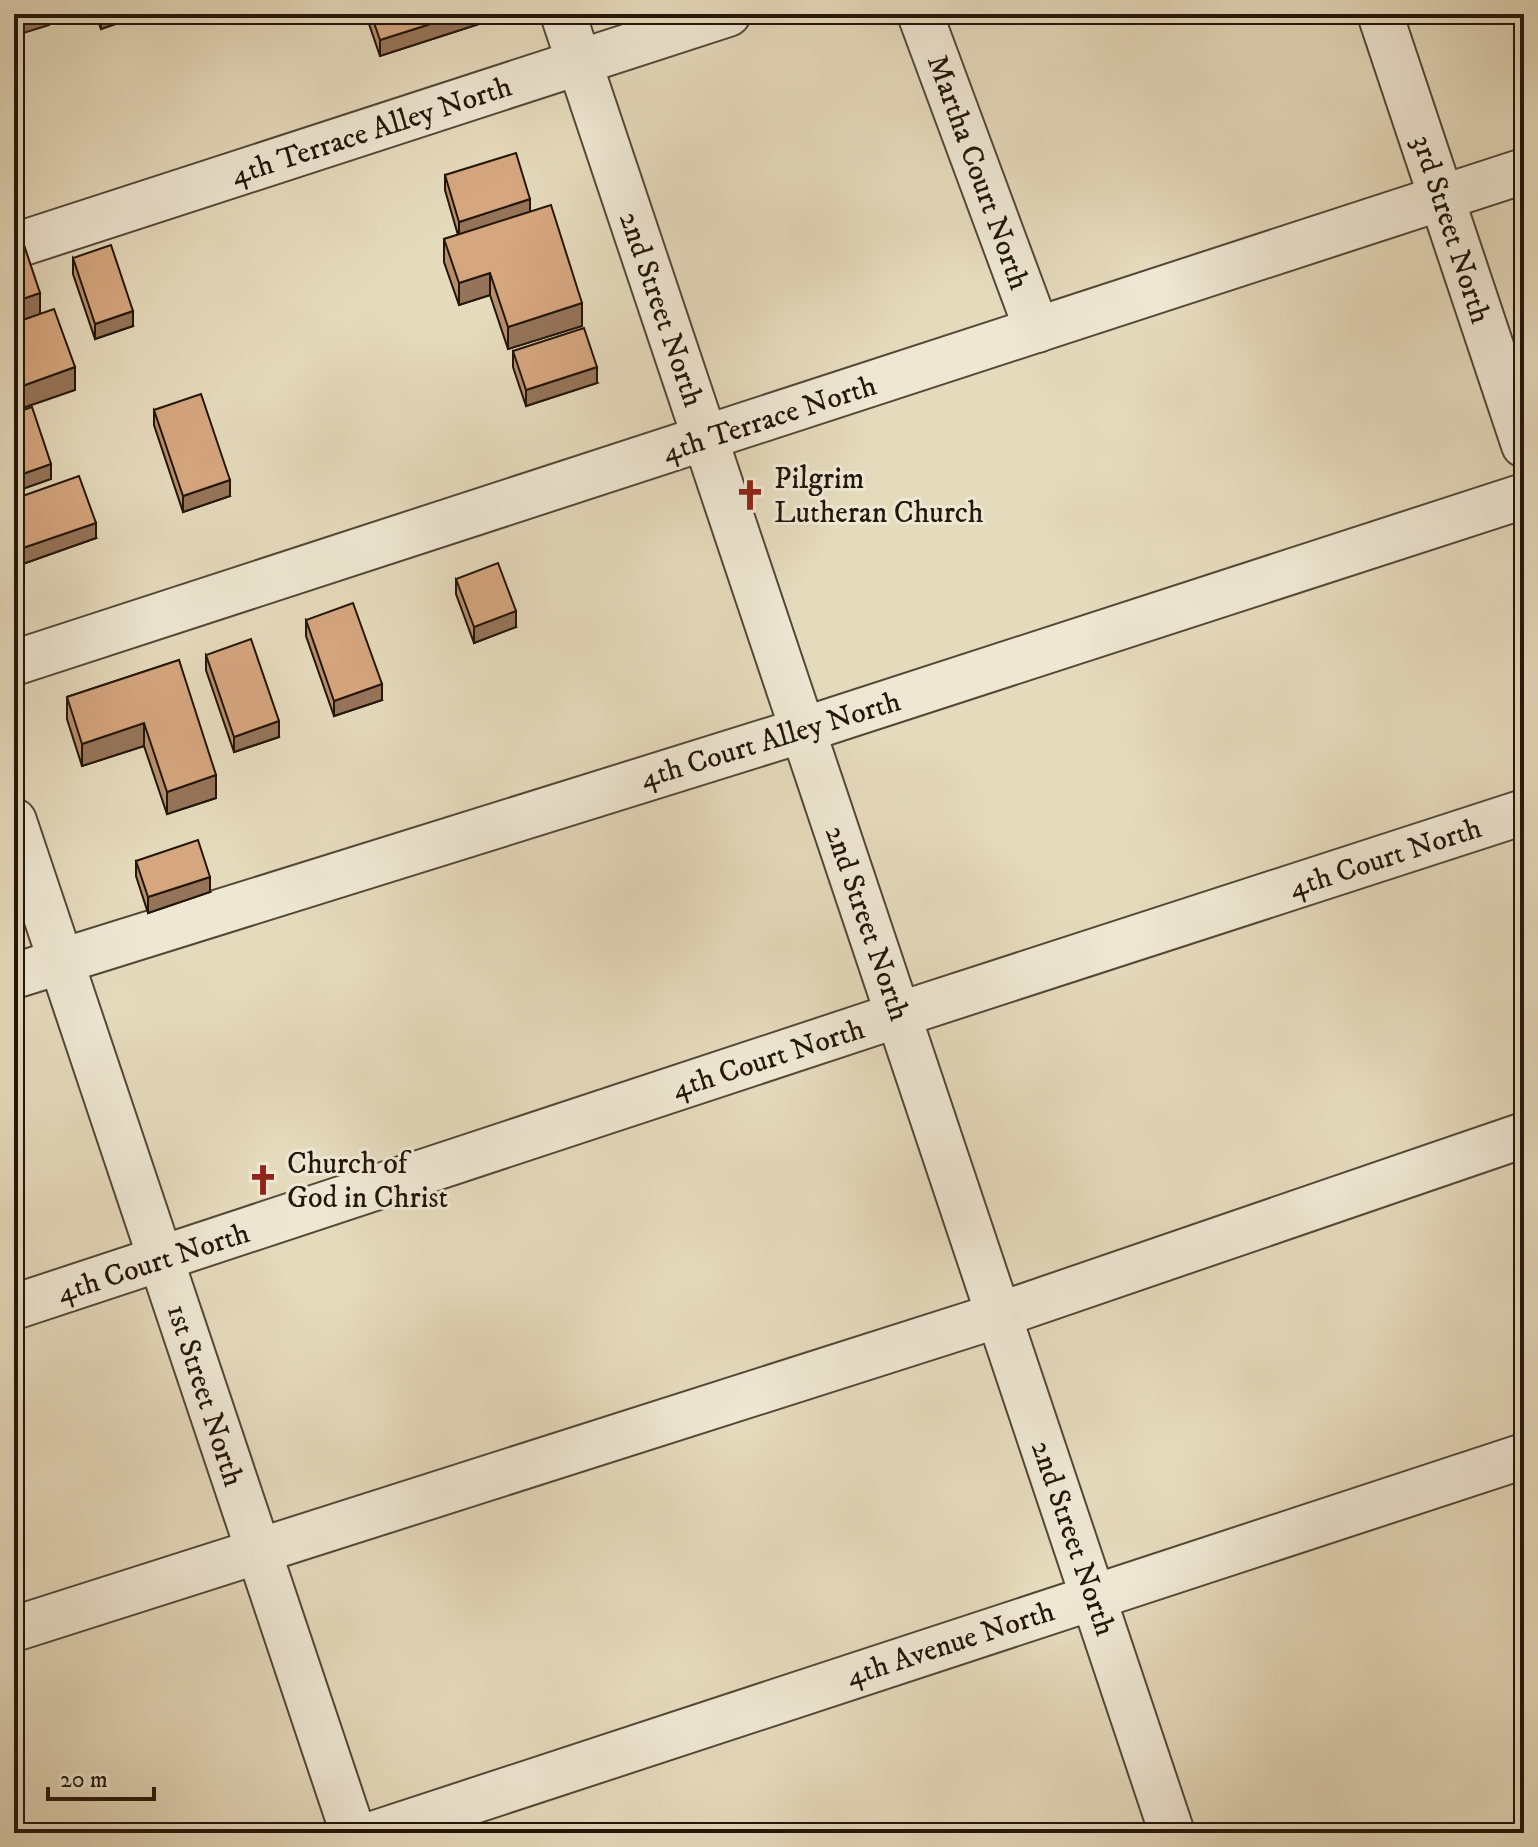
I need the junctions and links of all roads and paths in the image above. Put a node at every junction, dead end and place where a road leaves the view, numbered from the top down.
1 (563, 14) edge
2 (728, 14) edge
3 (920, 14) edge
4 (1380, 14) edge
5 (579, 62) junction
6 (1524, 171) edge
7 (1441, 198) junction
8 (14, 246) edge
9 (1037, 330) junction
10 (705, 438) junction
11 (1524, 445) edge
12 (1524, 496) edge
13 (14, 663) edge
14 (803, 730) junction
15 (1524, 812) edge
16 (14, 821) edge
17 (61, 961) junction
18 (14, 976) edge
19 (898, 1015) junction
20 (1524, 1135) edge
21 (161, 1260) junction
22 (14, 1307) edge
23 (999, 1315) junction
24 (1524, 1456) edge
25 (258, 1551) junction
26 (1093, 1596) junction
27 (14, 1629) edge
28 (353, 1833) edge
29 (376, 1833) edge
30 (1172, 1833) edge

1 - 5 street, 2nd Street North
2 - 5 street, 4th Terrace Alley North
3 - 9 street, Martha Court North
4 - 7 street, 3rd Street North
5 - 8 street, 4th Terrace Alley North
5 - 10 street, 2nd Street North
6 - 7 street, 4th Terrace North
7 - 9 street, 4th Terrace North
7 - 11 street, 3rd Street North
9 - 10 street, 4th Terrace North
10 - 13 street, 4th Terrace North
10 - 14 street, 2nd Street North
12 - 14 street, 4th Court Alley North
14 - 17 street, 4th Court Alley North
14 - 19 street, 2nd Street North
15 - 19 street, 4th Court North
16 - 17 street, 1st Street North
17 - 18 street, 4th Court Alley North
17 - 21 street, 1st Street North
19 - 21 street, 4th Court North
19 - 23 street, 2nd Street North
20 - 23 street
21 - 22 street, 4th Court North
21 - 25 street, 1st Street North
23 - 25 street
23 - 26 street, 2nd Street North
24 - 26 street, 4th Avenue North
25 - 27 street
25 - 28 street, 1st Street North
26 - 29 street, 4th Avenue North
26 - 30 street, 2nd Street North

